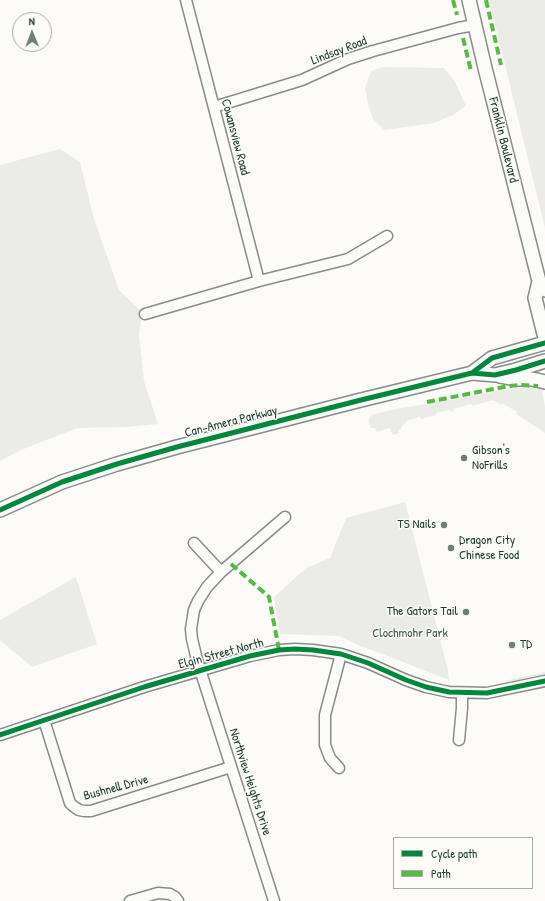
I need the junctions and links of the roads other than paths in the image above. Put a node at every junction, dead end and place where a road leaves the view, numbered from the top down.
1 (186, 0) edge
2 (469, 0) edge
3 (475, 24) junction
4 (214, 107) junction
5 (387, 236) dead end
6 (259, 281) junction
7 (542, 285) edge
8 (145, 314) dead end
9 (545, 338) edge
10 (545, 343) edge
11 (545, 361) edge
12 (472, 373) junction
13 (495, 375) junction
14 (545, 382) edge
15 (0, 510) edge
16 (285, 517) dead end
17 (194, 543) dead end
18 (221, 572) junction
19 (341, 654) junction
20 (201, 671) junction
21 (545, 681) edge
22 (462, 693) junction
23 (44, 720) junction
24 (0, 734) edge
25 (459, 740) dead end
26 (231, 767) junction
27 (338, 768) dead end
28 (130, 901) edge
29 (178, 901) edge
30 (274, 901) edge

1 - 4 street, Cowansview Road
2 - 3 main road, Franklin Boulevard
3 - 4 street, Lindsay Road
3 - 7 main road, Franklin Boulevard
4 - 6 street, Cowansview Road
5 - 6 street
6 - 8 street
7 - 9 main road, Franklin Boulevard
10 - 12 main road, Can-Amera Parkway
11 - 13 main road, Can-Amera Parkway
12 - 13 main road, Can-Amera Parkway
12 - 15 main road, Can-Amera Parkway
13 - 14 main road
16 - 18 street, Northview Heights Drive
17 - 18 street
18 - 20 street, Northview Heights Drive
19 - 20 street, Elgin Street North
19 - 22 street, Elgin Street North
19 - 27 street
20 - 23 street, Elgin Street North
20 - 26 street, Northview Heights Drive
21 - 22 street, Elgin Street North
22 - 25 street
23 - 24 street, Elgin Street North
23 - 26 street, Bushnell Drive
26 - 30 street, Northview Heights Drive
28 - 29 street

